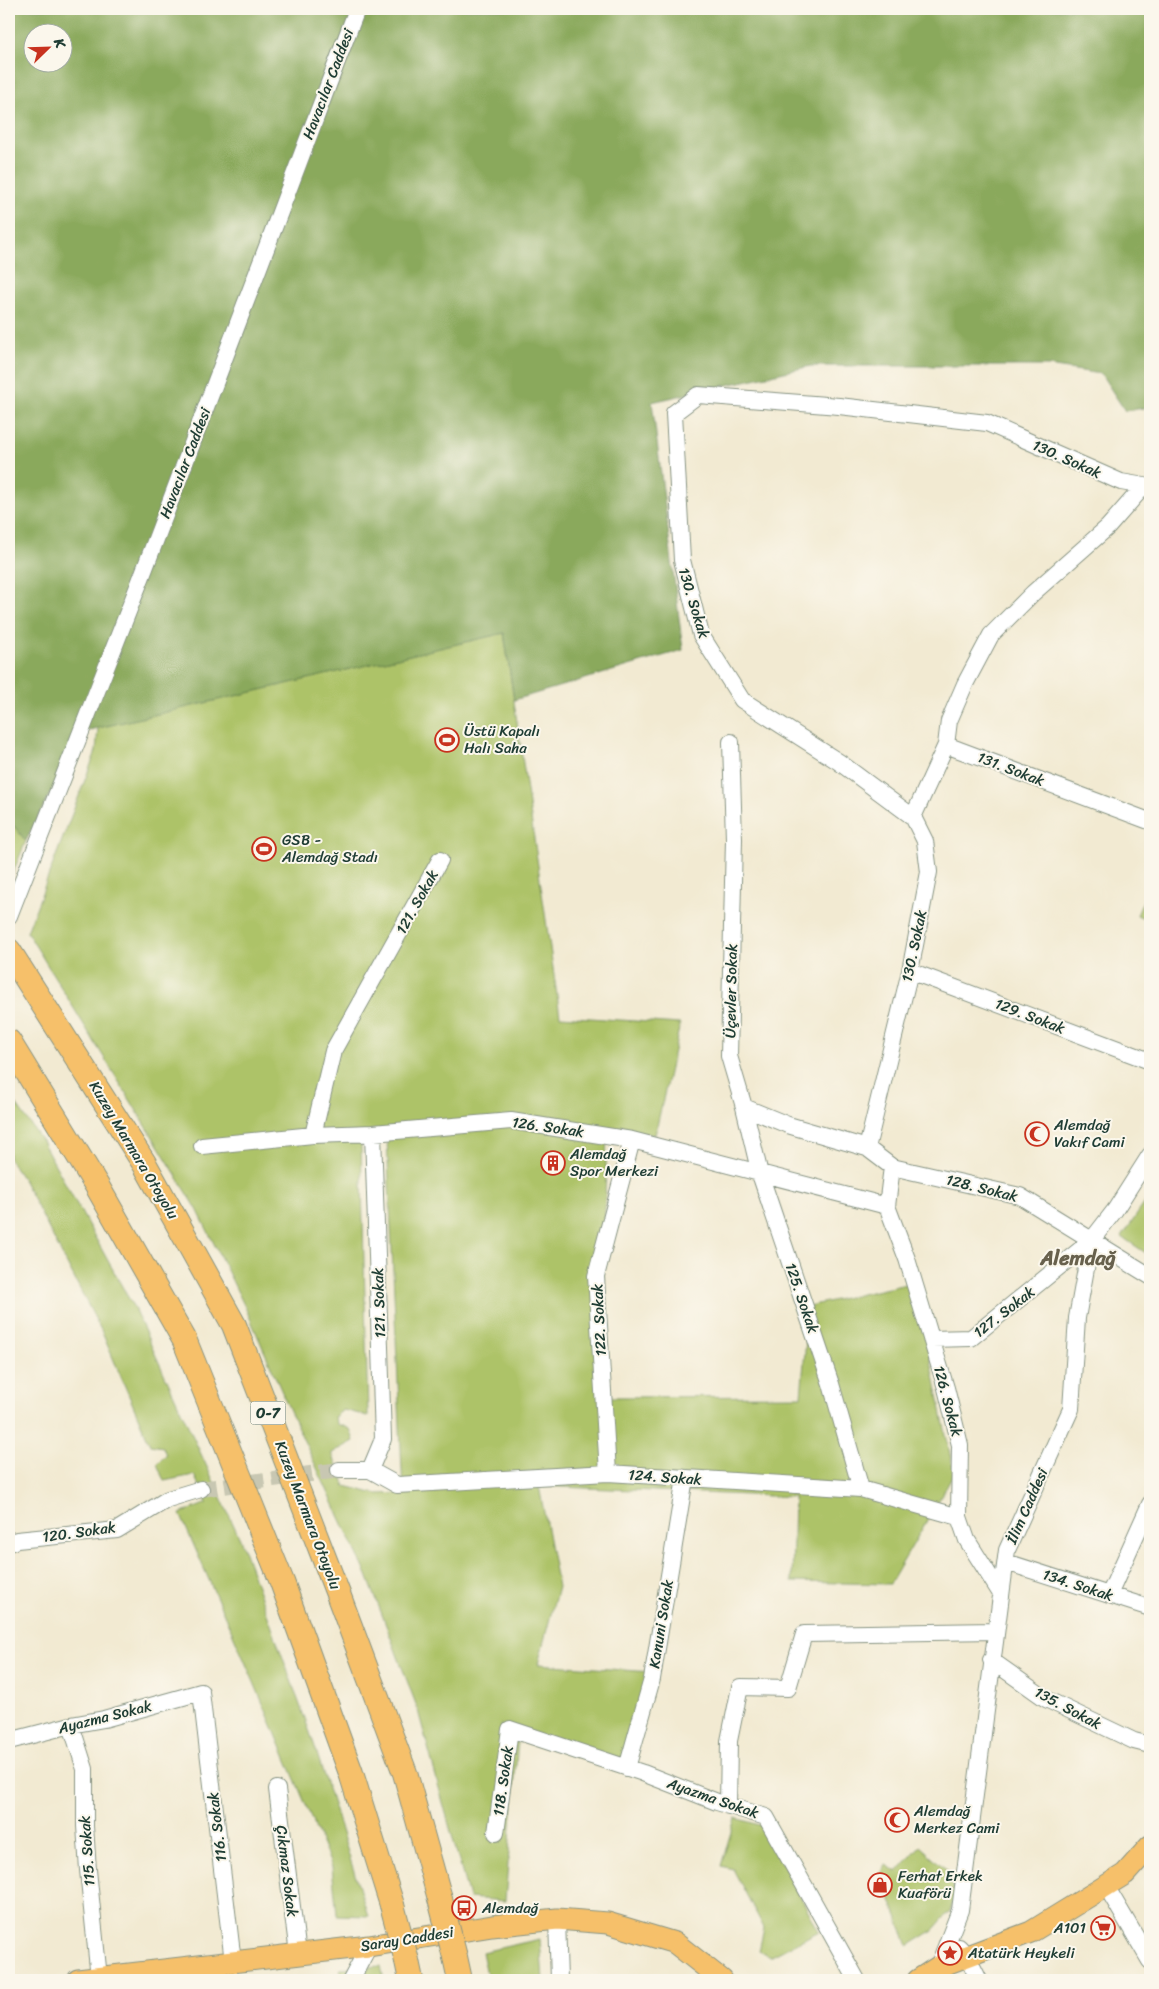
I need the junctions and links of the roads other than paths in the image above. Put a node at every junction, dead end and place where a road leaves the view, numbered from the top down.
1 (357, 9) edge
2 (1147, 487) edge
3 (731, 742) dead end
4 (946, 745) junction
5 (913, 817) junction
6 (1149, 821) edge
7 (440, 860) dead end
8 (9, 916) edge
9 (14, 959) edge
10 (910, 971) junction
11 (9, 1042) edge
12 (1150, 1061) edge
13 (744, 1107) junction
14 (373, 1133) junction
15 (313, 1135) junction
16 (632, 1140) junction
17 (202, 1146) dead end
18 (867, 1148) junction
19 (1150, 1155) edge
20 (892, 1167) junction
21 (760, 1174) junction
22 (887, 1206) junction
23 (1091, 1241) junction
24 (1147, 1270) edge
25 (931, 1339) junction
26 (339, 1470) tunnel mouth
27 (370, 1470) junction
28 (608, 1473) junction
29 (685, 1478) junction
30 (201, 1489) tunnel mouth
31 (861, 1489) junction
32 (1150, 1504) edge
33 (959, 1517) junction
34 (9, 1543) edge
35 (1006, 1562) junction
36 (1001, 1594) junction
37 (1109, 1595) junction
38 (1150, 1608) edge
39 (996, 1631) junction
40 (992, 1660) junction
41 (202, 1692) joint
42 (71, 1725) junction
43 (510, 1729) joint
44 (9, 1741) edge
45 (1150, 1745) edge
46 (627, 1768) junction
47 (277, 1789) dead end
48 (728, 1806) junction
49 (496, 1833) dead end
50 (1150, 1846) edge
51 (1106, 1886) junction
52 (557, 1919) junction
53 (949, 1937) junction
54 (369, 1946) junction
55 (298, 1954) junction
56 (967, 1956) junction
57 (1150, 1961) edge
58 (233, 1962) junction
59 (938, 1967) junction
60 (458, 1969) edge
61 (409, 1971) edge
62 (99, 1978) junction
63 (78, 1980) edge
64 (351, 1980) edge
65 (559, 1980) edge
66 (722, 1980) edge
67 (857, 1980) edge
68 (918, 1980) edge
69 (979, 1980) edge

1 - 8 street, Havacılar Caddesi
2 - 4 street
2 - 5 street, 130. Sokak
3 - 13 street, Üçevler Sokak
4 - 5 street
4 - 6 street, 131. Sokak
5 - 10 street, 130. Sokak
7 - 15 street, 121. Sokak
9 - 60 highway, Kuzey Marmara Otoyolu / O-7, bridge
10 - 12 street, 129. Sokak
10 - 18 street, 130. Sokak
11 - 61 highway, bridge
13 - 18 street
13 - 21 street, 125. Sokak
14 - 15 street, 126. Sokak
14 - 16 street, 126. Sokak
14 - 27 street, 121. Sokak
15 - 17 street, 126. Sokak
16 - 21 street, 126. Sokak
16 - 28 street, 122. Sokak
18 - 20 street
19 - 23 street, İlim Caddesi
20 - 22 street, 126. Sokak
20 - 23 street, 128. Sokak
21 - 22 street, 126. Sokak
21 - 31 street, 125. Sokak
22 - 25 street, 126. Sokak
23 - 24 street, 128. Sokak
23 - 25 street, 127. Sokak
23 - 35 street, İlim Caddesi
25 - 33 street, 126. Sokak
26 - 27 street
27 - 28 street, 124. Sokak
28 - 29 street, 124. Sokak
29 - 31 street, 124. Sokak
29 - 46 street, Kanuni Sokak
30 - 34 street, 120. Sokak
31 - 33 street, 124. Sokak
32 - 37 street
33 - 36 street, 126. Sokak
35 - 36 street, İlim Caddesi
35 - 37 street, 134. Sokak
36 - 39 street, İlim Caddesi
37 - 38 street, 134. Sokak
39 - 40 street, İlim Caddesi
39 - 48 street
40 - 45 street, 135. Sokak
40 - 53 street, İlim Caddesi
41 - 42 street, Ayazma Sokak
41 - 58 street, 116. Sokak
42 - 44 street, Ayazma Sokak
42 - 62 street, 115. Sokak
43 - 46 street, Ayazma Sokak
43 - 49 street, 118. Sokak
46 - 48 street, Ayazma Sokak
47 - 55 street, Çıkmaz Sokak
48 - 67 street, Ayazma Sokak
50 - 51 main road
51 - 56 main road
51 - 57 street
52 - 54 main road, Saray Caddesi
52 - 65 street
52 - 66 main road, Saray Caddesi
53 - 56 street
53 - 59 street, İlim Caddesi
54 - 55 main road, Saray Caddesi
54 - 64 street
55 - 58 main road, Saray Caddesi
56 - 59 main road
56 - 69 street
58 - 62 main road, Saray Caddesi
59 - 68 main road
62 - 63 main road, Saray Caddesi

